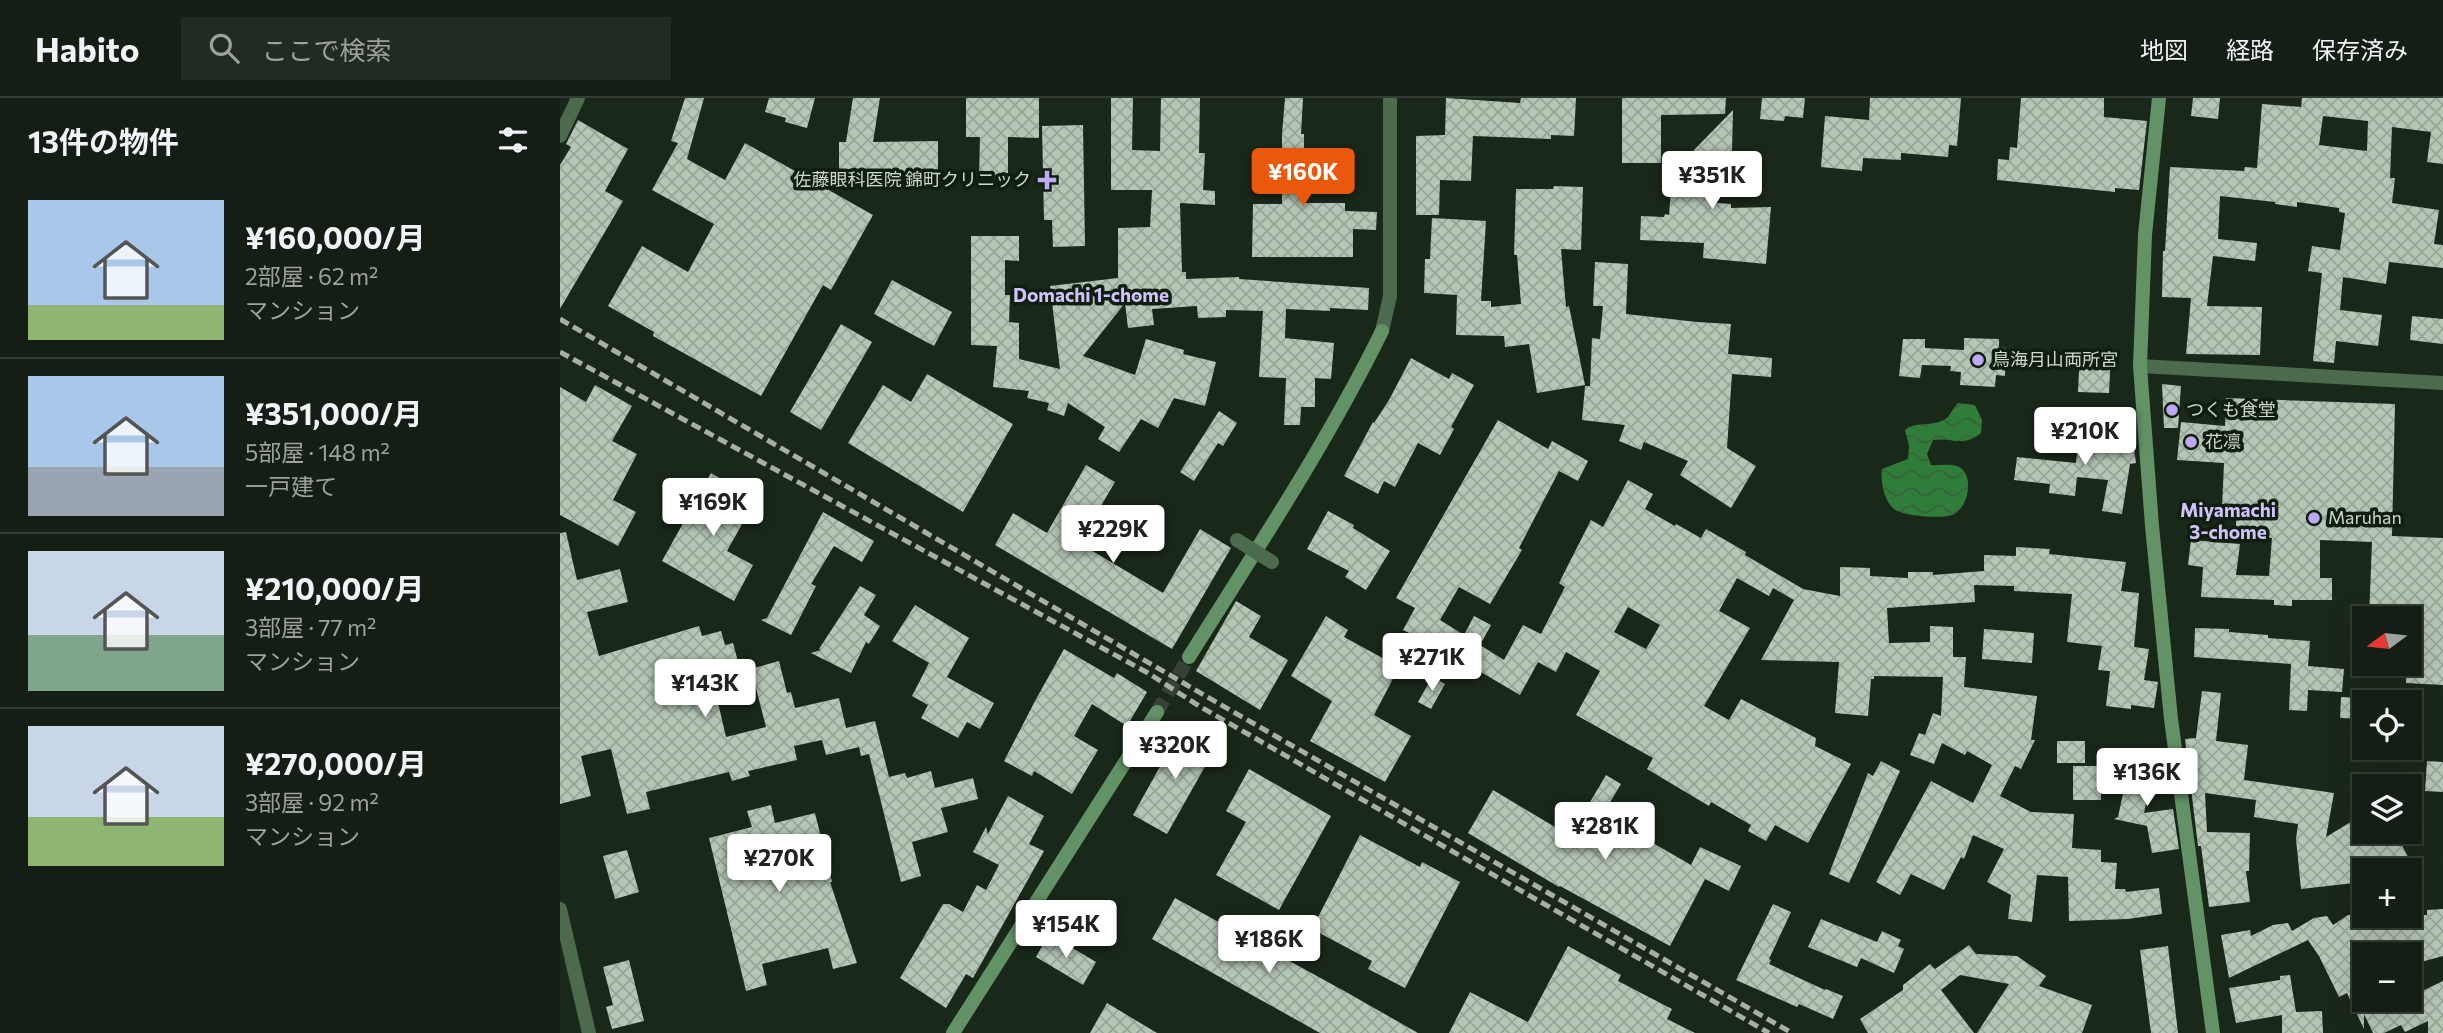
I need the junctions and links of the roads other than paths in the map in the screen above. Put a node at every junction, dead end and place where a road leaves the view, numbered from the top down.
1 (578, 98) edge
2 (1390, 98) edge
3 (2159, 98) edge
4 (560, 136) edge
5 (2140, 366) junction
6 (2443, 383) edge
7 (1237, 540) dead end
8 (1272, 562) dead end
9 (1189, 657) tunnel mouth
10 (1157, 712) tunnel mouth
11 (560, 909) edge
12 (590, 1033) edge
13 (953, 1033) edge
14 (2213, 1033) edge

1 - 4 street
2 - 9 street
3 - 5 street
5 - 6 street
5 - 14 street
7 - 8 street, bridge
10 - 13 street
11 - 12 street

